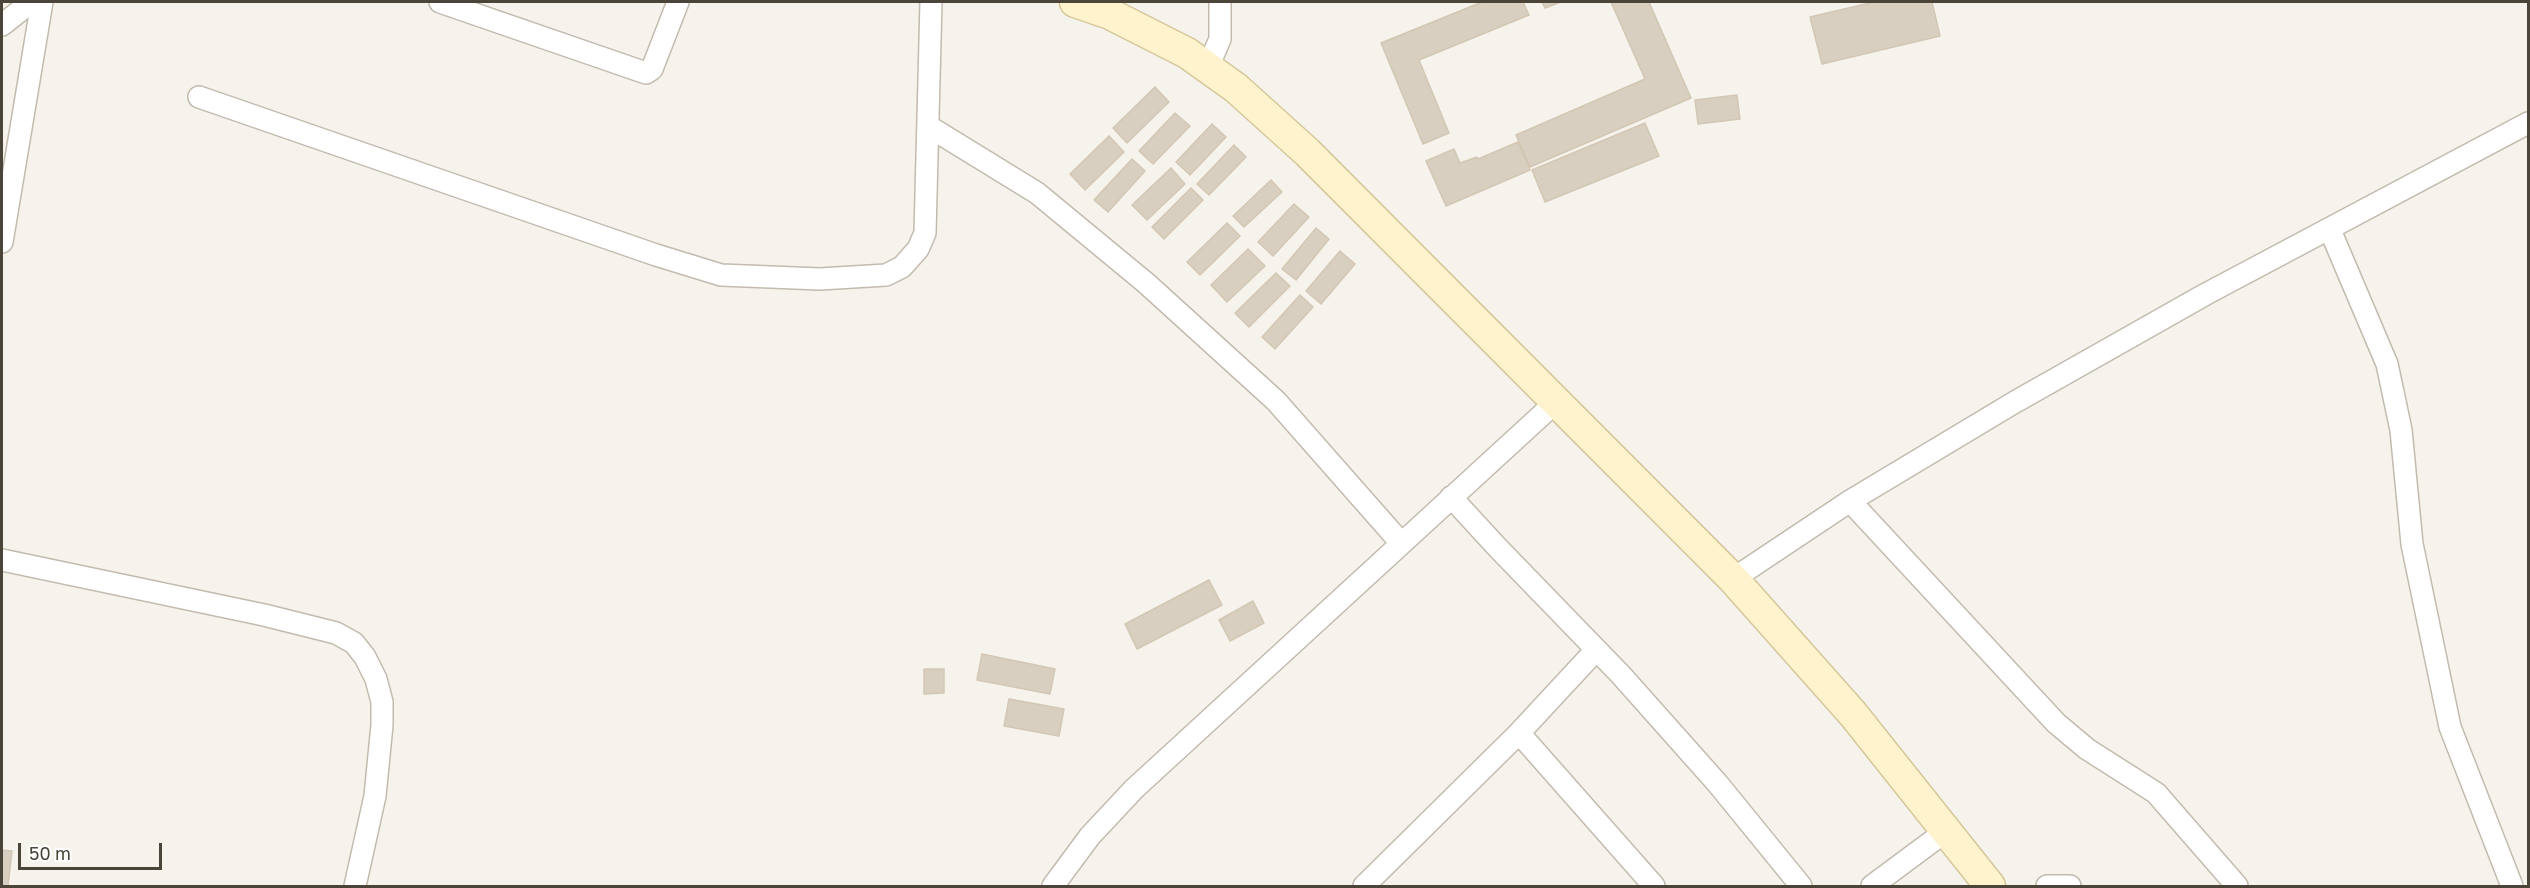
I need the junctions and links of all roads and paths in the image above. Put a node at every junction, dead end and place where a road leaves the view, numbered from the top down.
1 (31, 2) edge
2 (42, 2) edge
3 (440, 2) edge
4 (678, 2) edge
5 (931, 2) edge
6 (1076, 2) edge
7 (1220, 2) edge
8 (2, 25) edge
9 (1208, 67) junction
10 (199, 97) dead end
11 (2529, 123) edge
12 (928, 126) junction
13 (2330, 230) junction
14 (2, 242) edge
15 (1557, 401) junction
16 (1451, 497) junction
17 (1850, 501) junction
18 (1401, 543) junction
19 (2, 560) edge
20 (1733, 579) junction
21 (1596, 650) junction
22 (1519, 733) junction
23 (1946, 831) junction
24 (355, 886) edge
25 (1053, 886) edge
26 (1364, 886) edge
27 (1654, 886) edge
28 (1801, 886) edge
29 (1872, 886) edge
30 (1990, 886) edge
31 (2047, 886) edge
32 (2070, 886) edge
33 (2237, 886) edge
34 (2511, 886) edge

1 - 8 street
2 - 14 street
3 - 4 street
5 - 12 street
6 - 9 main road
7 - 9 street
9 - 15 main road
10 - 12 street
11 - 13 street
12 - 18 street
13 - 17 street
13 - 34 street
15 - 16 street
15 - 20 main road
16 - 18 street
16 - 21 street
17 - 20 street
17 - 33 street
18 - 25 street
19 - 24 street
20 - 23 main road
21 - 22 street
21 - 28 street
22 - 26 street
22 - 27 street
23 - 29 street
23 - 30 main road
31 - 32 street

